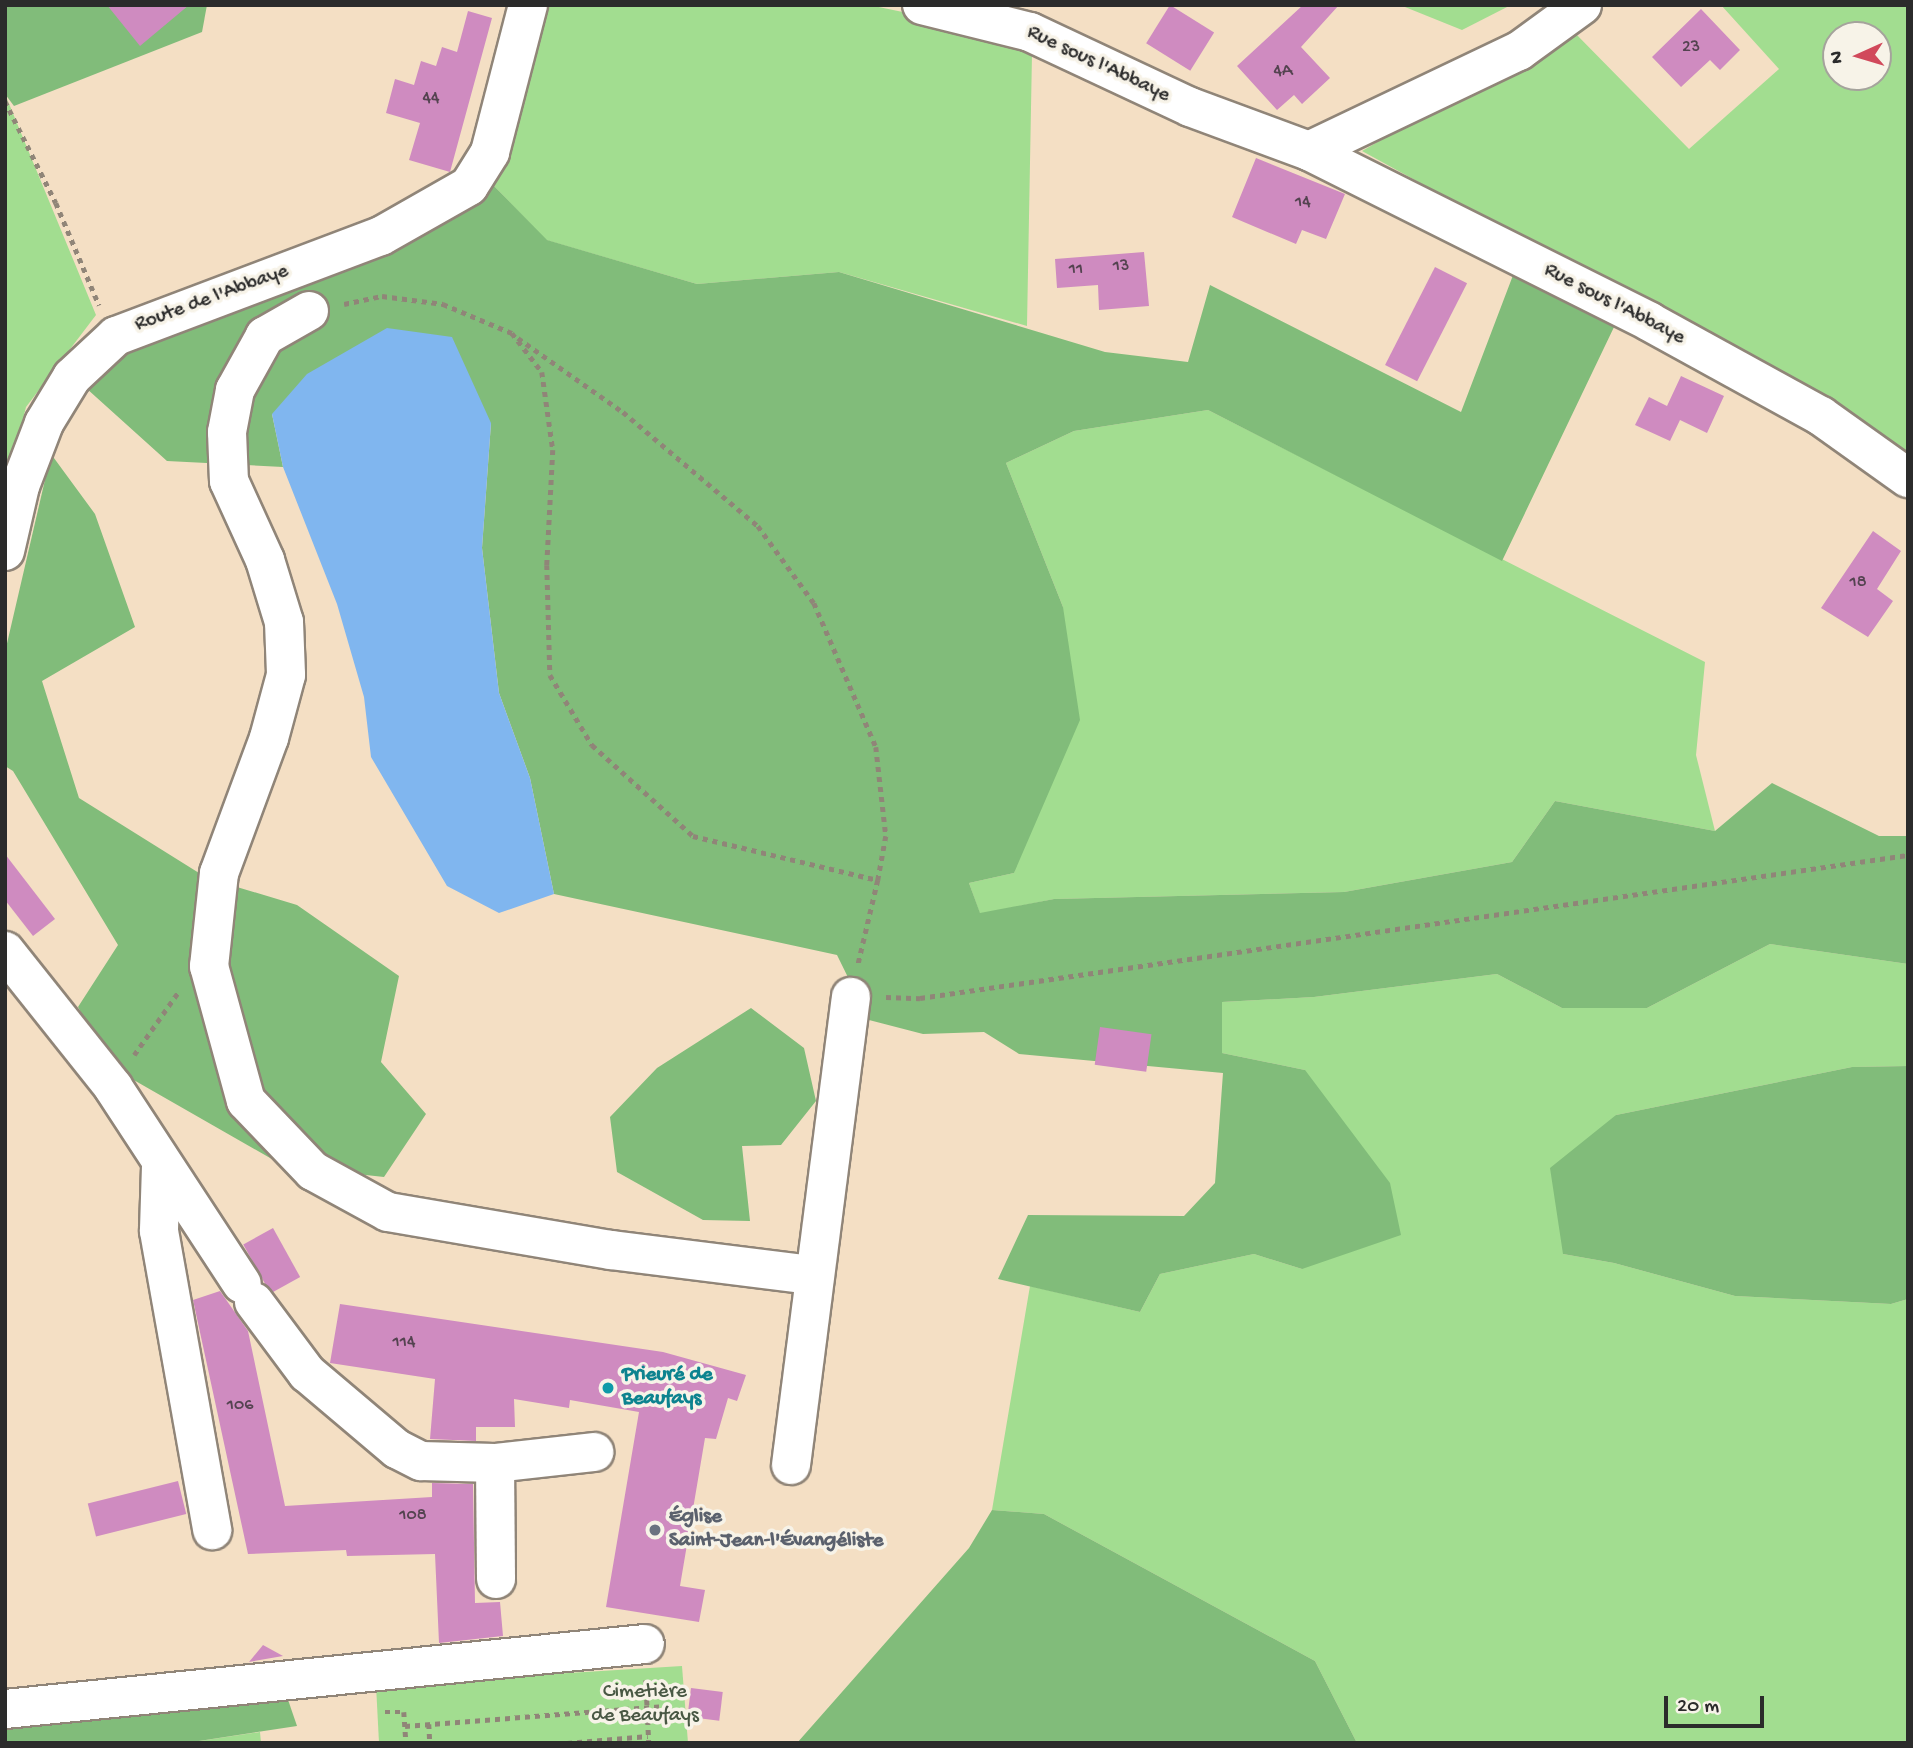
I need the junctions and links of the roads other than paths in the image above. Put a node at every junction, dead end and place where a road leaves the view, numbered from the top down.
1 (527, 5) edge
2 (922, 5) edge
3 (1582, 5) edge
4 (1309, 151) junction
5 (309, 312) road end
6 (1908, 478) edge
7 (5, 551) edge
8 (5, 951) edge
9 (850, 997) road end
10 (161, 1166) junction
11 (813, 1275) junction
12 (594, 1452) dead end
13 (495, 1463) junction
14 (791, 1465) dead end
15 (212, 1530) dead end
16 (496, 1579) dead end
17 (645, 1644) road end
18 (5, 1709) edge

1 - 7 street, Route de l'Abbaye
2 - 4 street, Rue sous l'Abbaye
3 - 4 street
4 - 6 street, Rue sous l'Abbaye
5 - 11 street
8 - 10 street
9 - 11 street
10 - 13 street
10 - 15 street
11 - 14 street
12 - 13 street
13 - 16 street
17 - 18 street

